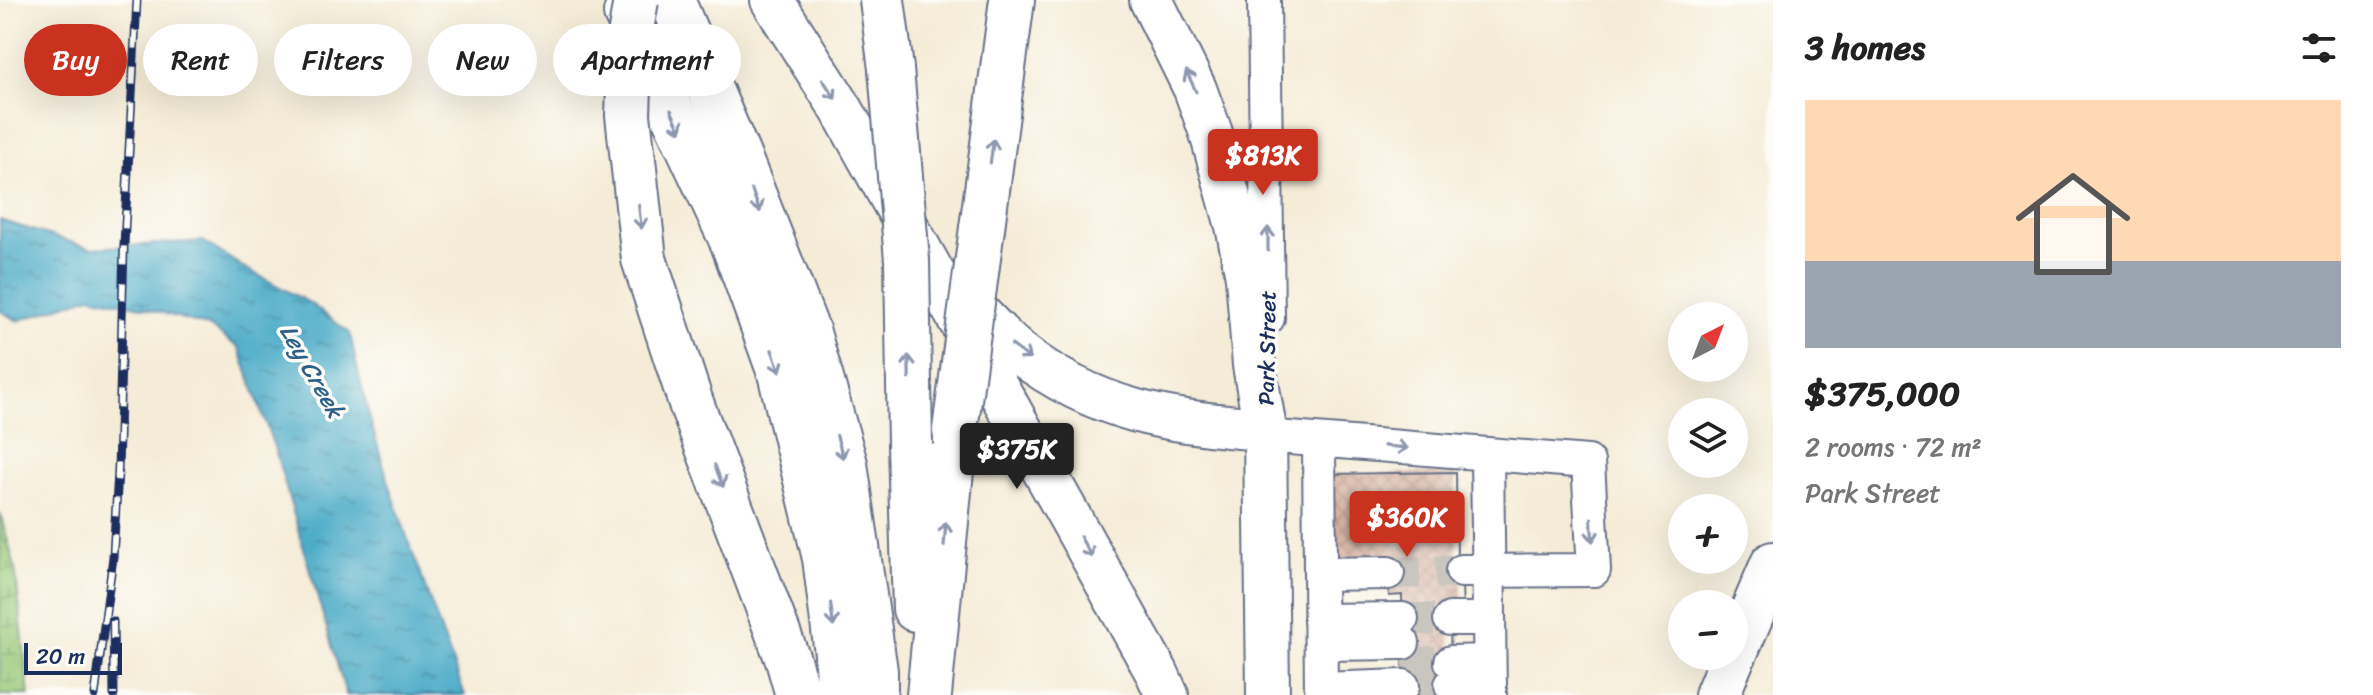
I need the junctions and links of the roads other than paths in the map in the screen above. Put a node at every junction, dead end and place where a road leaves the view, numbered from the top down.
1 (620, 0) edge
2 (636, 0) edge
3 (672, 0) edge
4 (882, 0) edge
5 (1012, 0) edge
6 (1151, 0) edge
7 (1264, 0) edge
8 (778, 8) edge
9 (924, 259) junction
10 (1265, 432) junction
11 (1319, 441) junction
12 (1487, 454) junction
13 (1773, 564) edge
14 (1474, 571) junction
15 (1388, 573) tunnel mouth
16 (1320, 574) junction
17 (1748, 622) edge
18 (1489, 660) edge
19 (1321, 663) edge
20 (1728, 670) edge
21 (798, 695) edge
22 (838, 695) edge
23 (875, 695) edge
24 (917, 695) edge
25 (929, 695) edge
26 (1167, 695) edge
27 (1268, 695) edge
28 (1717, 695) edge

1 -> 22 highway
2 -> 21 highway, bridge
3 -> 23 highway
24 -> 4 highway, bridge
25 -> 5 highway, bridge
10 -> 6 main road
10 -> 7 street, Park Street
8 -> 9 main road
9 -> 10 main road
9 -> 26 main road
10 - 11 street
10 - 27 main road, Park Street
11 -> 12 street
11 - 16 street
12 - 14 street
12 -> 14 street
13 - 17 highway
14 - 18 street
15 - 16 street
16 - 19 street
18 - 18 street
19 - 19 street
20 - 28 highway

